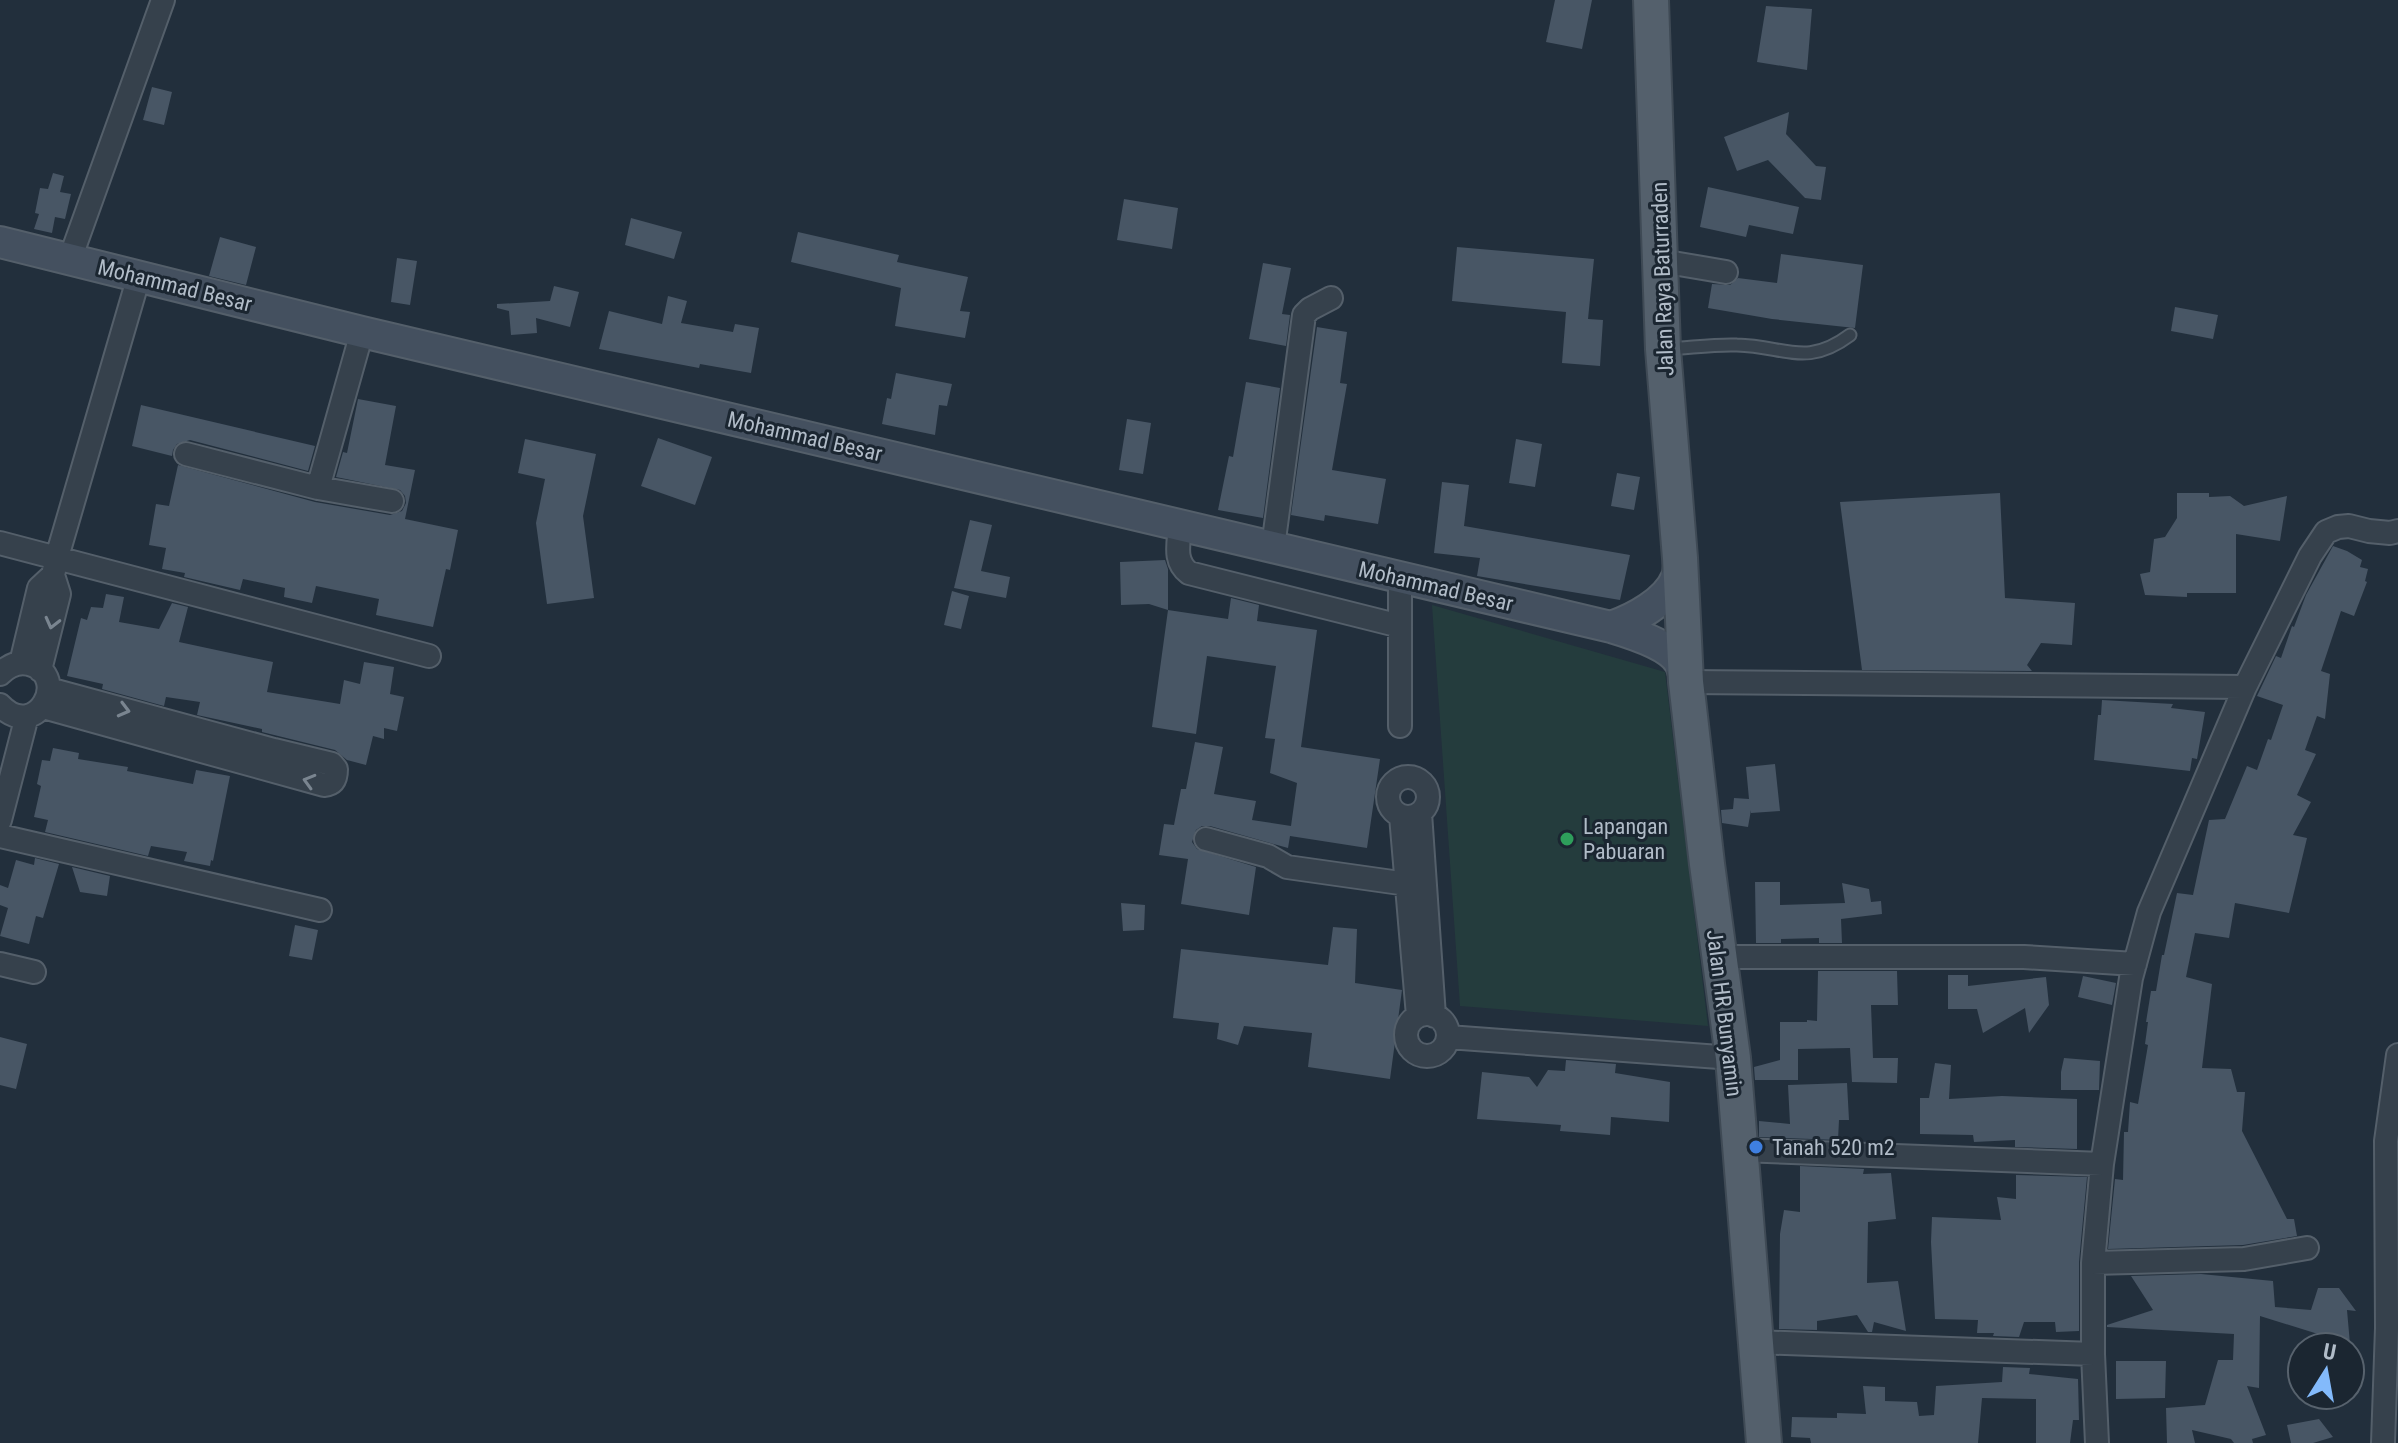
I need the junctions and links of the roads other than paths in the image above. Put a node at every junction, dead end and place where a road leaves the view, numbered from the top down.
1 (163, 0) edge
2 (1651, 0) edge
3 (0, 242) edge
4 (70, 259) junction
5 (1661, 261) junction
6 (1726, 272) dead end
7 (139, 276) junction
8 (1331, 298) dead end
9 (362, 332) junction
10 (1850, 335) dead end
11 (1663, 349) junction
12 (186, 454) dead end
13 (318, 488) junction
14 (392, 501) dead end
15 (1180, 525) junction
16 (2398, 531) edge
17 (0, 543) edge
18 (1273, 547) junction
19 (1680, 558) junction
20 (55, 566) junction
21 (1400, 577) junction
22 (1400, 626) junction
23 (1611, 627) junction
24 (429, 656) dead end
25 (1686, 682) junction
26 (2245, 687) junction
27 (17, 692) edge
28 (1400, 726) dead end
29 (0, 820) edge
30 (0, 836) edge
31 (1206, 839) dead end
32 (1407, 884) junction
33 (320, 910) dead end
34 (1719, 957) junction
35 (0, 964) edge
36 (2135, 964) junction
37 (34, 972) dead end
38 (1426, 1016) junction
39 (1448, 1037) junction
40 (2398, 1055) edge
41 (1733, 1058) junction
42 (1741, 1150) junction
43 (2102, 1164) junction
44 (2307, 1248) dead end
45 (2093, 1263) junction
46 (1755, 1342) junction
47 (2093, 1354) junction
48 (1764, 1443) edge
49 (2097, 1443) edge
50 (2383, 1443) edge

1 - 4 street
2 - 5 main road, Jalan Raya Baturraden
3 - 4 street, Mohammad Besar
4 - 7 street, Mohammad Besar
5 - 6 street
5 - 11 main road, Jalan Raya Baturraden
7 - 9 street, Mohammad Besar
7 - 20 street
8 - 18 street
9 - 13 street
9 - 15 street, Mohammad Besar
10 - 11 lane
11 - 19 main road, Jalan Raya Baturraden
12 - 13 street
13 - 14 street
15 - 18 street, Mohammad Besar
15 - 22 street
16 - 26 street
17 - 20 street
18 - 21 street, Mohammad Besar
19 - 23 street, Jalan Raya Baturraden
19 - 25 main road, Jalan Raya Baturraden
20 - 24 street
20 - 27 street
21 - 22 street
21 - 23 street, Mohammad Besar
22 - 28 street
23 - 25 street, Jalan HR Bunyamin
25 - 26 street
25 - 34 main road, Jalan HR Bunyamin
26 - 36 street
27 -> 27 street
27 - 29 street
30 - 33 street
31 - 32 street
32 - 38 street
32 - 38 street
34 - 36 street
34 - 41 main road, Jalan HR Bunyamin
35 - 37 street
36 - 43 street
38 - 39 street
38 - 39 street
39 - 41 street
40 - 50 street
41 - 42 main road, Jalan HR Bunyamin
42 - 43 street
42 - 46 main road, Jalan HR Bunyamin
43 - 45 street
44 - 45 street
45 - 47 street
46 - 47 street
46 - 48 main road, Jalan HR Bunyamin
47 - 49 street

